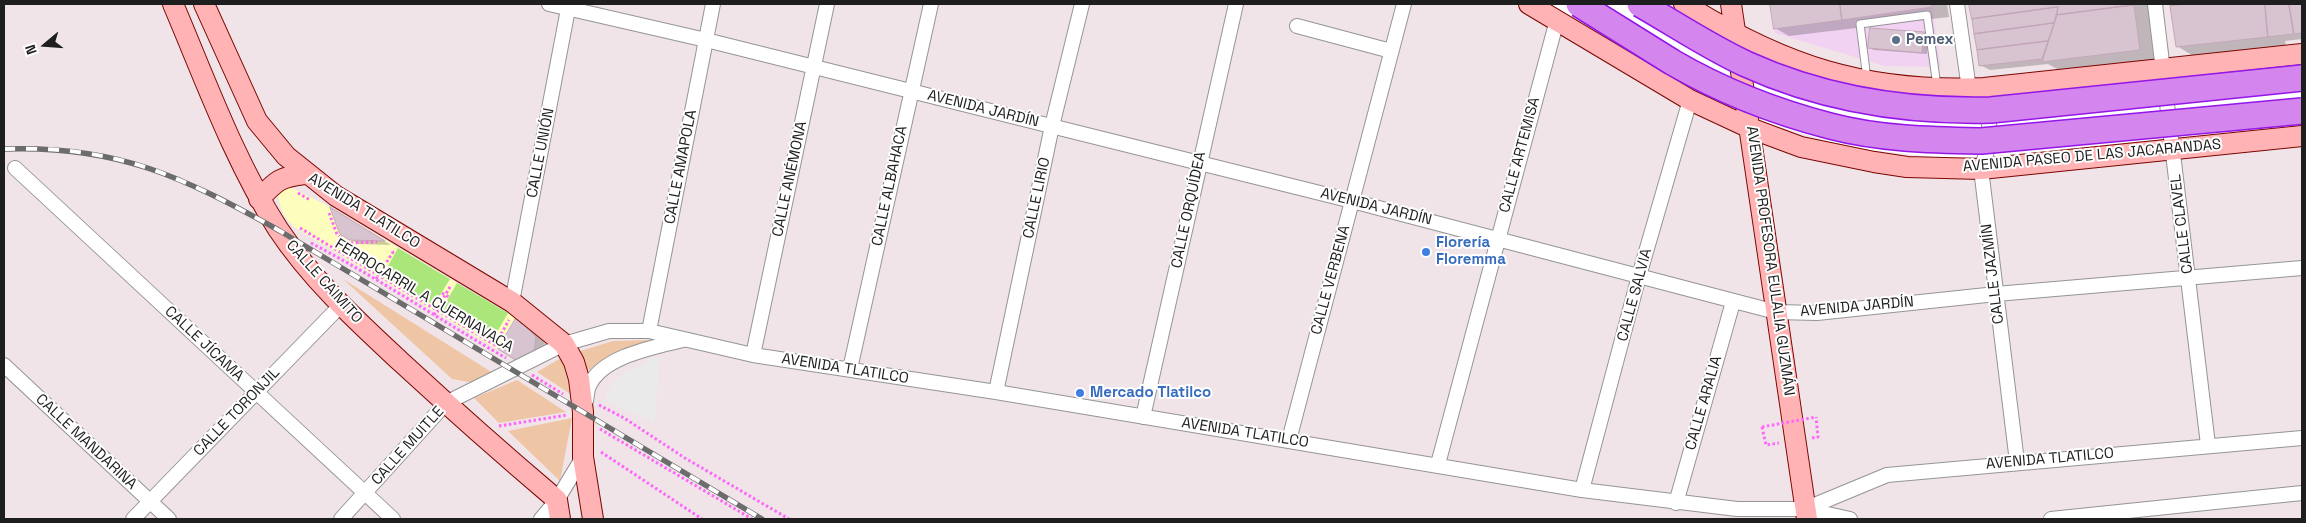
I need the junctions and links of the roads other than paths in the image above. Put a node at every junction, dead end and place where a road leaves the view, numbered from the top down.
1 (172, 4) edge
2 (204, 4) edge
3 (549, 4) edge
4 (712, 4) edge
5 (827, 4) edge
6 (931, 4) edge
7 (1082, 4) edge
8 (1236, 4) edge
9 (1404, 4) edge
10 (1529, 4) edge
11 (1579, 4) edge
12 (1640, 4) edge
13 (1684, 4) edge
14 (1732, 4) edge
15 (1957, 4) edge
16 (2155, 4) edge
17 (569, 6) edge
18 (1557, 20) junction
19 (1297, 26) dead end
20 (1736, 34) junction
21 (706, 40) junction
22 (1392, 51) junction
23 (2302, 54) edge
24 (813, 67) junction
25 (2164, 69) junction
26 (2302, 78) edge
27 (1868, 81) junction
28 (1937, 88) junction
29 (1977, 88) junction
30 (910, 91) junction
31 (1690, 100) junction
32 (2302, 110) edge
33 (1052, 126) junction
34 (1750, 128) junction
35 (2302, 136) edge
36 (2173, 149) junction
37 (1199, 162) junction
38 (15, 168) dead end
39 (1981, 169) junction
40 (305, 174) junction
41 (260, 199) junction
42 (1352, 201) junction
43 (1498, 237) junction
44 (2302, 268) edge
45 (1640, 276) junction
46 (2188, 277) junction
47 (1996, 294) junction
48 (1733, 302) junction
49 (340, 305) junction
50 (1776, 312) junction
51 (512, 314) junction
52 (650, 331) junction
53 (686, 339) junction
54 (564, 344) junction
55 (753, 355) junction
56 (4, 365) edge
57 (850, 369) junction
58 (996, 392) junction
59 (256, 393) junction
60 (446, 403) junction
61 (577, 413) junction
62 (1143, 417) junction
63 (2302, 438) edge
64 (1289, 440) junction
65 (2208, 445) junction
66 (584, 449) junction
67 (2017, 462) junction
68 (1438, 464) junction
69 (1582, 490) junction
70 (366, 493) junction
71 (2302, 493) edge
72 (149, 502) junction
73 (1676, 503) junction
74 (558, 510) edge
75 (1806, 514) edge
76 (133, 519) edge
77 (169, 519) edge
78 (341, 519) edge
79 (393, 519) edge
80 (541, 519) edge
81 (594, 519) edge
82 (1850, 519) edge
83 (2051, 519) edge

1 - 41 main road, CALLE CAIMITO
2 - 40 main road, AVENIDA TLATILCO
3 - 17 street, AVENIDA JARDÍN
4 - 21 street, CALLE AMAPOLA
5 - 24 street, CALLE ANÉMONA
6 - 30 street, CALLE ALBAHACA
7 - 33 street, CALLE LIRIO
8 - 37 street, CALLE ORQUÍDEA
9 - 22 street, CALLE VERBENA
10 - 18 main road, AVENIDA PASEO DE LAS JACARANDAS
11 - 32 highway, bridge
12 - 26 highway, bridge
13 - 20 main road
14 - 20 main road, AVENIDA PROFESORA EULALIA GUZMÁN
15 - 29 street, CALLE JAZMÍN
16 - 25 street, CALLE CLAVEL
17 - 21 street, AVENIDA JARDÍN
17 - 51 street, CALLE UNIÓN
18 - 31 main road, AVENIDA PASEO DE LAS JACARANDAS
18 - 43 street, CALLE ARTEMISA
19 - 22 street
20 - 27 main road
20 - 34 main road, AVENIDA PROFESORA EULALIA GUZMÁN
21 - 24 street, AVENIDA JARDÍN
21 - 52 street, CALLE AMAPOLA
22 - 42 street, CALLE VERBENA
23 - 25 main road
24 - 30 street, AVENIDA JARDÍN
24 - 55 street, CALLE ANÉMONA
25 - 29 main road
25 - 36 street, CALLE CLAVEL
27 - 28 main road
27 - 28 lane
28 - 29 main road
29 - 39 street, CALLE JAZMÍN
30 - 33 street, AVENIDA JARDÍN
30 - 57 street, CALLE ALBAHACA
31 - 34 main road, AVENIDA PASEO DE LAS JACARANDAS
31 - 45 street, CALLE SALVIA
33 - 37 street, AVENIDA JARDÍN
33 - 58 street, CALLE LIRIO
34 - 39 main road, AVENIDA PASEO DE LAS JACARANDAS
34 - 50 main road, AVENIDA PROFESORA EULALIA GUZMÁN
35 - 36 main road, AVENIDA PASEO DE LAS JACARANDAS
36 - 39 main road, AVENIDA PASEO DE LAS JACARANDAS
36 - 46 street, CALLE CLAVEL
37 - 42 street, AVENIDA JARDÍN
37 - 62 street, CALLE ORQUÍDEA
38 - 59 street, CALLE JÍCAMA
39 - 47 street, CALLE JAZMÍN
40 - 41 main road
40 - 51 main road, AVENIDA TLATILCO
41 - 49 main road, CALLE CAIMITO
42 - 43 street, AVENIDA JARDÍN
42 - 64 street, CALLE VERBENA
43 - 45 street, AVENIDA JARDÍN
43 - 68 street, CALLE ARTEMISA
44 - 46 street, AVENIDA JARDÍN
45 - 48 street, AVENIDA JARDÍN
45 - 69 street, CALLE SALVIA
46 - 47 street, AVENIDA JARDÍN
46 - 65 street, CALLE CLAVEL
47 - 50 street, AVENIDA JARDÍN
47 - 67 street, CALLE JAZMÍN
48 - 50 street, AVENIDA JARDÍN
48 - 73 street, CALLE ARALIA
49 - 59 street, CALLE TORONJIL
49 - 60 main road, CALLE CAIMITO
50 - 75 main road, AVENIDA PROFESORA EULALIA GUZMÁN
51 - 54 main road, AVENIDA TLATILCO
52 - 53 street, AVENIDA TLATILCO
52 - 54 street, AVENIDA TLATILCO
53 - 55 street, AVENIDA TLATILCO
53 - 61 street, AVENIDA TLATILCO
54 - 60 street, CALLE MUITLE
54 - 61 main road, AVENIDA TLATILCO
55 - 57 street, AVENIDA TLATILCO
56 - 72 street, CALLE MANDARINA
57 - 58 street, AVENIDA TLATILCO
58 - 62 street, AVENIDA TLATILCO
59 - 70 street, CALLE JÍCAMA
59 - 72 street, CALLE TORONJIL
60 - 70 street, CALLE MUITLE
60 - 74 main road, CALLE CAIMITO
61 - 66 main road
62 - 64 street, AVENIDA TLATILCO
63 - 65 street, AVENIDA TLATILCO
64 - 68 street, AVENIDA TLATILCO
65 - 67 street, AVENIDA TLATILCO
66 - 74 street
66 - 81 main road
67 - 75 street, AVENIDA TLATILCO
68 - 69 street, AVENIDA TLATILCO
69 - 73 street, AVENIDA TLATILCO
70 - 78 street, CALLE MUITLE
70 - 79 street, CALLE JÍCAMA
71 - 83 street
72 - 76 street, CALLE TORONJIL
72 - 77 street, CALLE MANDARINA
73 - 75 street, AVENIDA TLATILCO
74 - 80 street
75 - 82 street, AVENIDA TLATILCO

